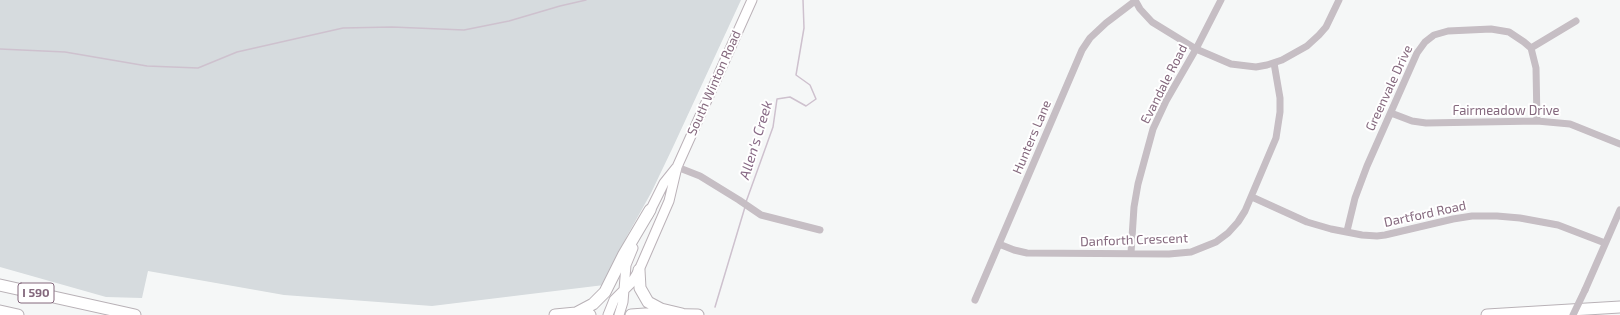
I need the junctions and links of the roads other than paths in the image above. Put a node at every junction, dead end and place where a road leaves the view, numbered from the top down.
1 (752, 0) edge
2 (1221, 0) edge
3 (1339, 0) edge
4 (1135, 1) edge
5 (1576, 21) dead end
6 (1531, 48) junction
7 (1196, 49) junction
8 (1274, 63) junction
9 (1391, 113) junction
10 (1537, 121) junction
11 (1620, 144) edge
12 (677, 167) junction
13 (1252, 197) junction
14 (650, 210) junction
15 (1620, 212) edge
16 (820, 230) dead end
17 (1347, 231) junction
18 (1605, 243) junction
19 (999, 244) junction
20 (1131, 253) junction
21 (639, 270) junction
22 (0, 285) edge
23 (624, 290) junction
24 (975, 300) dead end
25 (1620, 307) edge
26 (0, 311) edge
27 (576, 313) junction
28 (682, 314) junction
29 (18, 315) edge
30 (135, 315) edge
31 (555, 315) edge
32 (590, 315) edge
33 (608, 315) edge
34 (619, 315) edge
35 (631, 315) edge
36 (698, 315) edge
37 (1487, 315) edge
38 (1573, 315) edge

1 - 12 main road, South Winton Road
2 - 7 street, Evandale Road
3 - 8 street
4 - 7 street
4 - 19 street, Hunters Lane
5 - 6 street
6 - 9 street, Greenvale Drive
6 - 10 street
7 - 8 street
7 - 20 street, Evandale Road
8 - 13 street, Danforth Crescent
9 - 10 street, Fairmeadow Drive
9 - 17 street, Greenvale Drive
10 - 11 street, Fairmeadow Drive
12 - 14 main road, South Winton Road
12 - 16 street
12 - 21 main road, South Winton Road
13 - 17 street, Dartford Road
13 - 20 street, Danforth Crescent
14 - 23 main road, South Winton Road
14 - 27 highway
15 - 18 street
17 - 18 street, Dartford Road
18 - 38 street, bridge
19 - 20 street, Danforth Crescent
19 - 24 street, Hunters Lane
21 - 23 main road, South Winton Road
21 - 28 highway
22 - 30 highway, I 590
23 - 33 main road, South Winton Road
23 - 34 main road, South Winton Road
25 - 37 highway
26 - 29 highway, I 590
27 - 31 highway
27 - 32 highway
28 - 35 highway
28 - 36 highway

